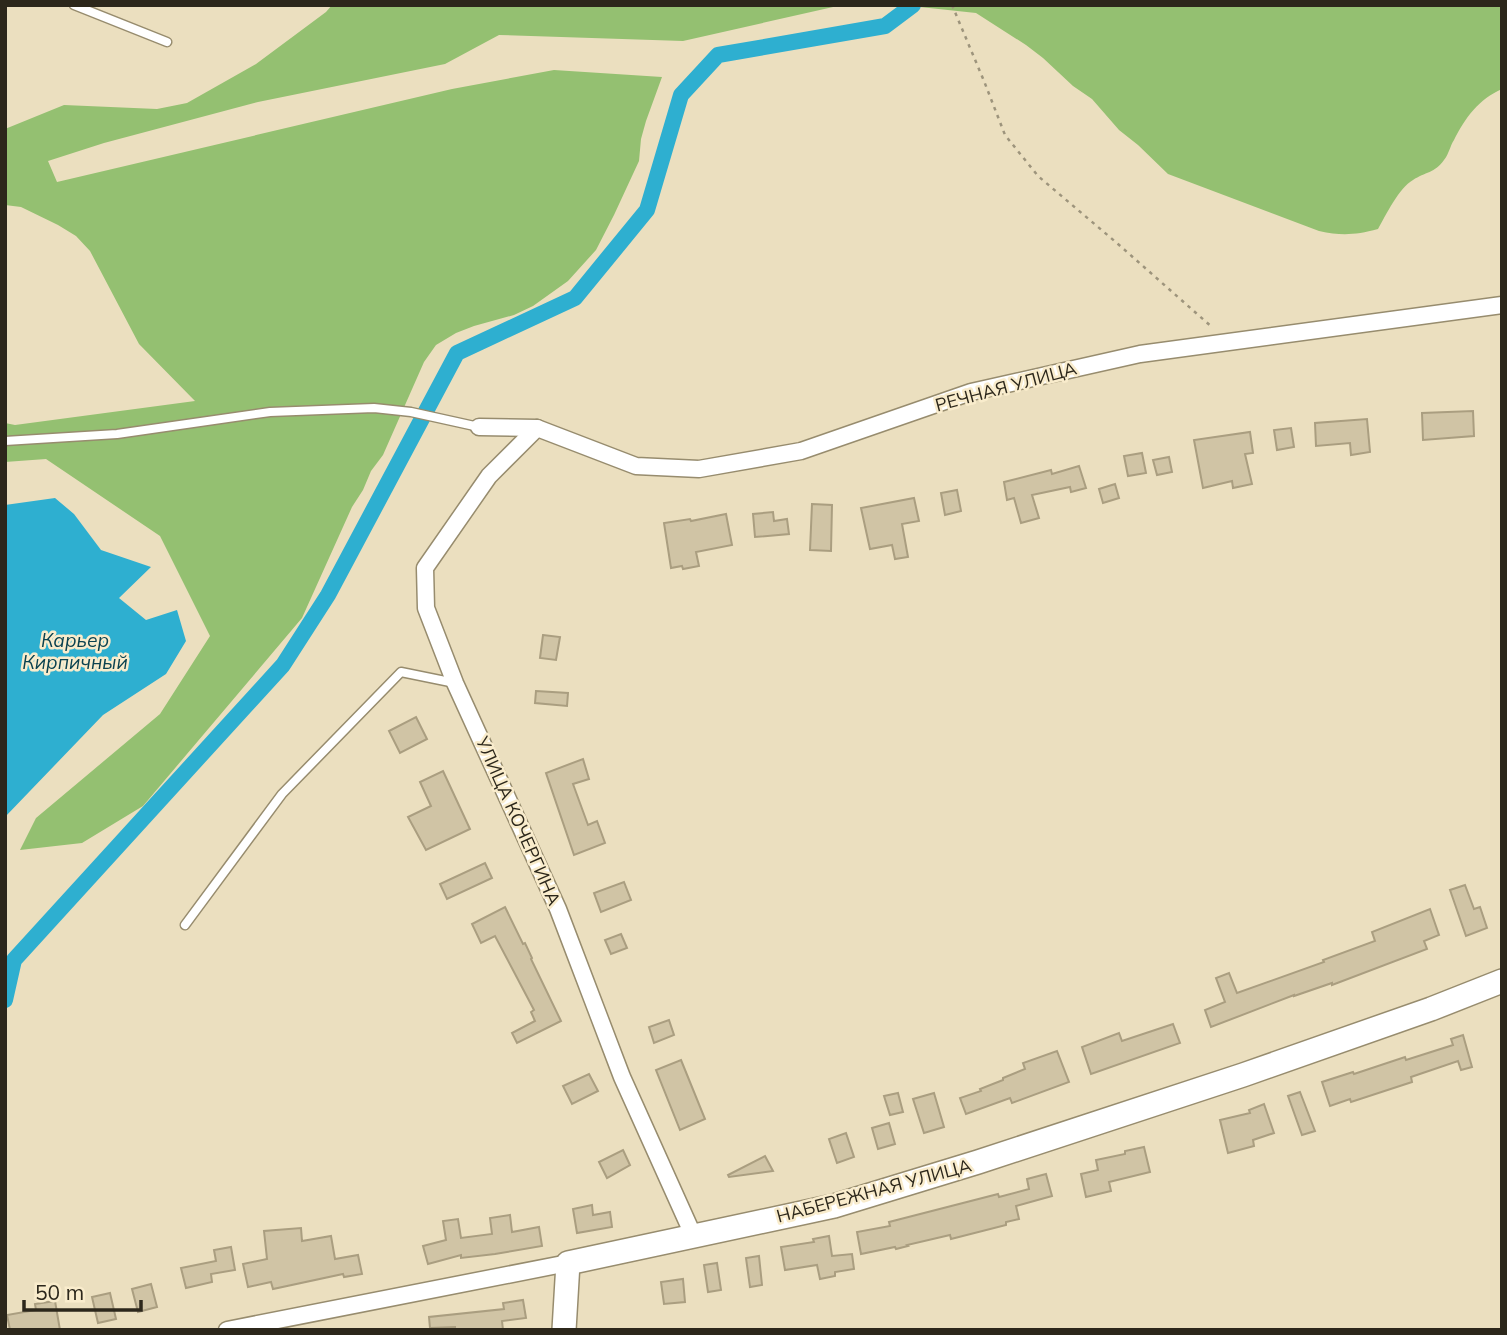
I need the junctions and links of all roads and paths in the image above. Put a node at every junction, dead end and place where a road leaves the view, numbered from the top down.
1 (74, 5) edge
2 (952, 5) edge
3 (167, 42) dead end
4 (1502, 305) edge
5 (1229, 342) junction
6 (479, 426) joint
7 (537, 428) junction
8 (5, 441) edge
9 (455, 683) junction
10 (185, 925) dead end
11 (1502, 981) edge
12 (694, 1237) junction
13 (568, 1263) junction
14 (227, 1330) edge
15 (564, 1330) edge

1 - 3 lane
2 - 5 path
4 - 5 street, РЕЧНАЯ УЛИЦА
5 - 7 street, РЕЧНАЯ УЛИЦА
6 - 7 street, РЕЧНАЯ УЛИЦА
6 - 8 lane
7 - 9 street, УЛИЦА КОЧЕРГИНА
9 - 10 lane
9 - 12 street, УЛИЦА КОЧЕРГИНА
11 - 12 street, НАБЕРЕЖНАЯ УЛИЦА
12 - 13 street, НАБЕРЕЖНАЯ УЛИЦА
13 - 14 street, НАБЕРЕЖНАЯ УЛИЦА
13 - 15 street

